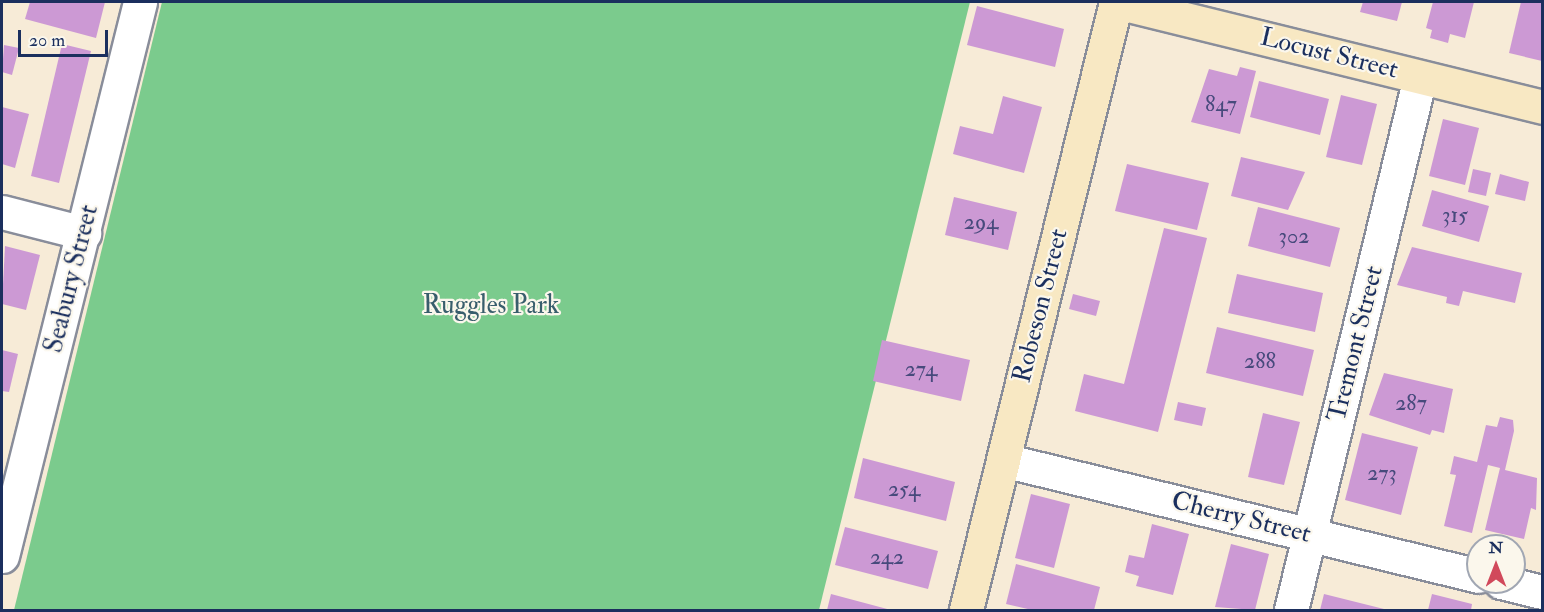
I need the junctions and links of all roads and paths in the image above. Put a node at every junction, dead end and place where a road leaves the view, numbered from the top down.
1 (140, 2) edge
2 (1116, 2) edge
3 (1420, 76) junction
4 (1542, 107) edge
5 (2, 212) edge
6 (84, 233) junction
7 (1003, 460) junction
8 (1310, 535) junction
9 (2, 556) edge
10 (1466, 573) edge
11 (1526, 588) edge
12 (1542, 592) edge
13 (966, 610) edge
14 (1291, 610) edge

1 - 6 street, Seabury Street
2 - 3 main road, Locust Street
2 - 7 main road, Robeson Street
3 - 4 main road, Locust Street
3 - 8 street, Tremont Street
5 - 6 street
6 - 9 street, Seabury Street
7 - 8 street, Cherry Street
7 - 13 main road, Robeson Street
8 - 10 street, Cherry Street
8 - 14 street, Tremont Street
11 - 12 street

